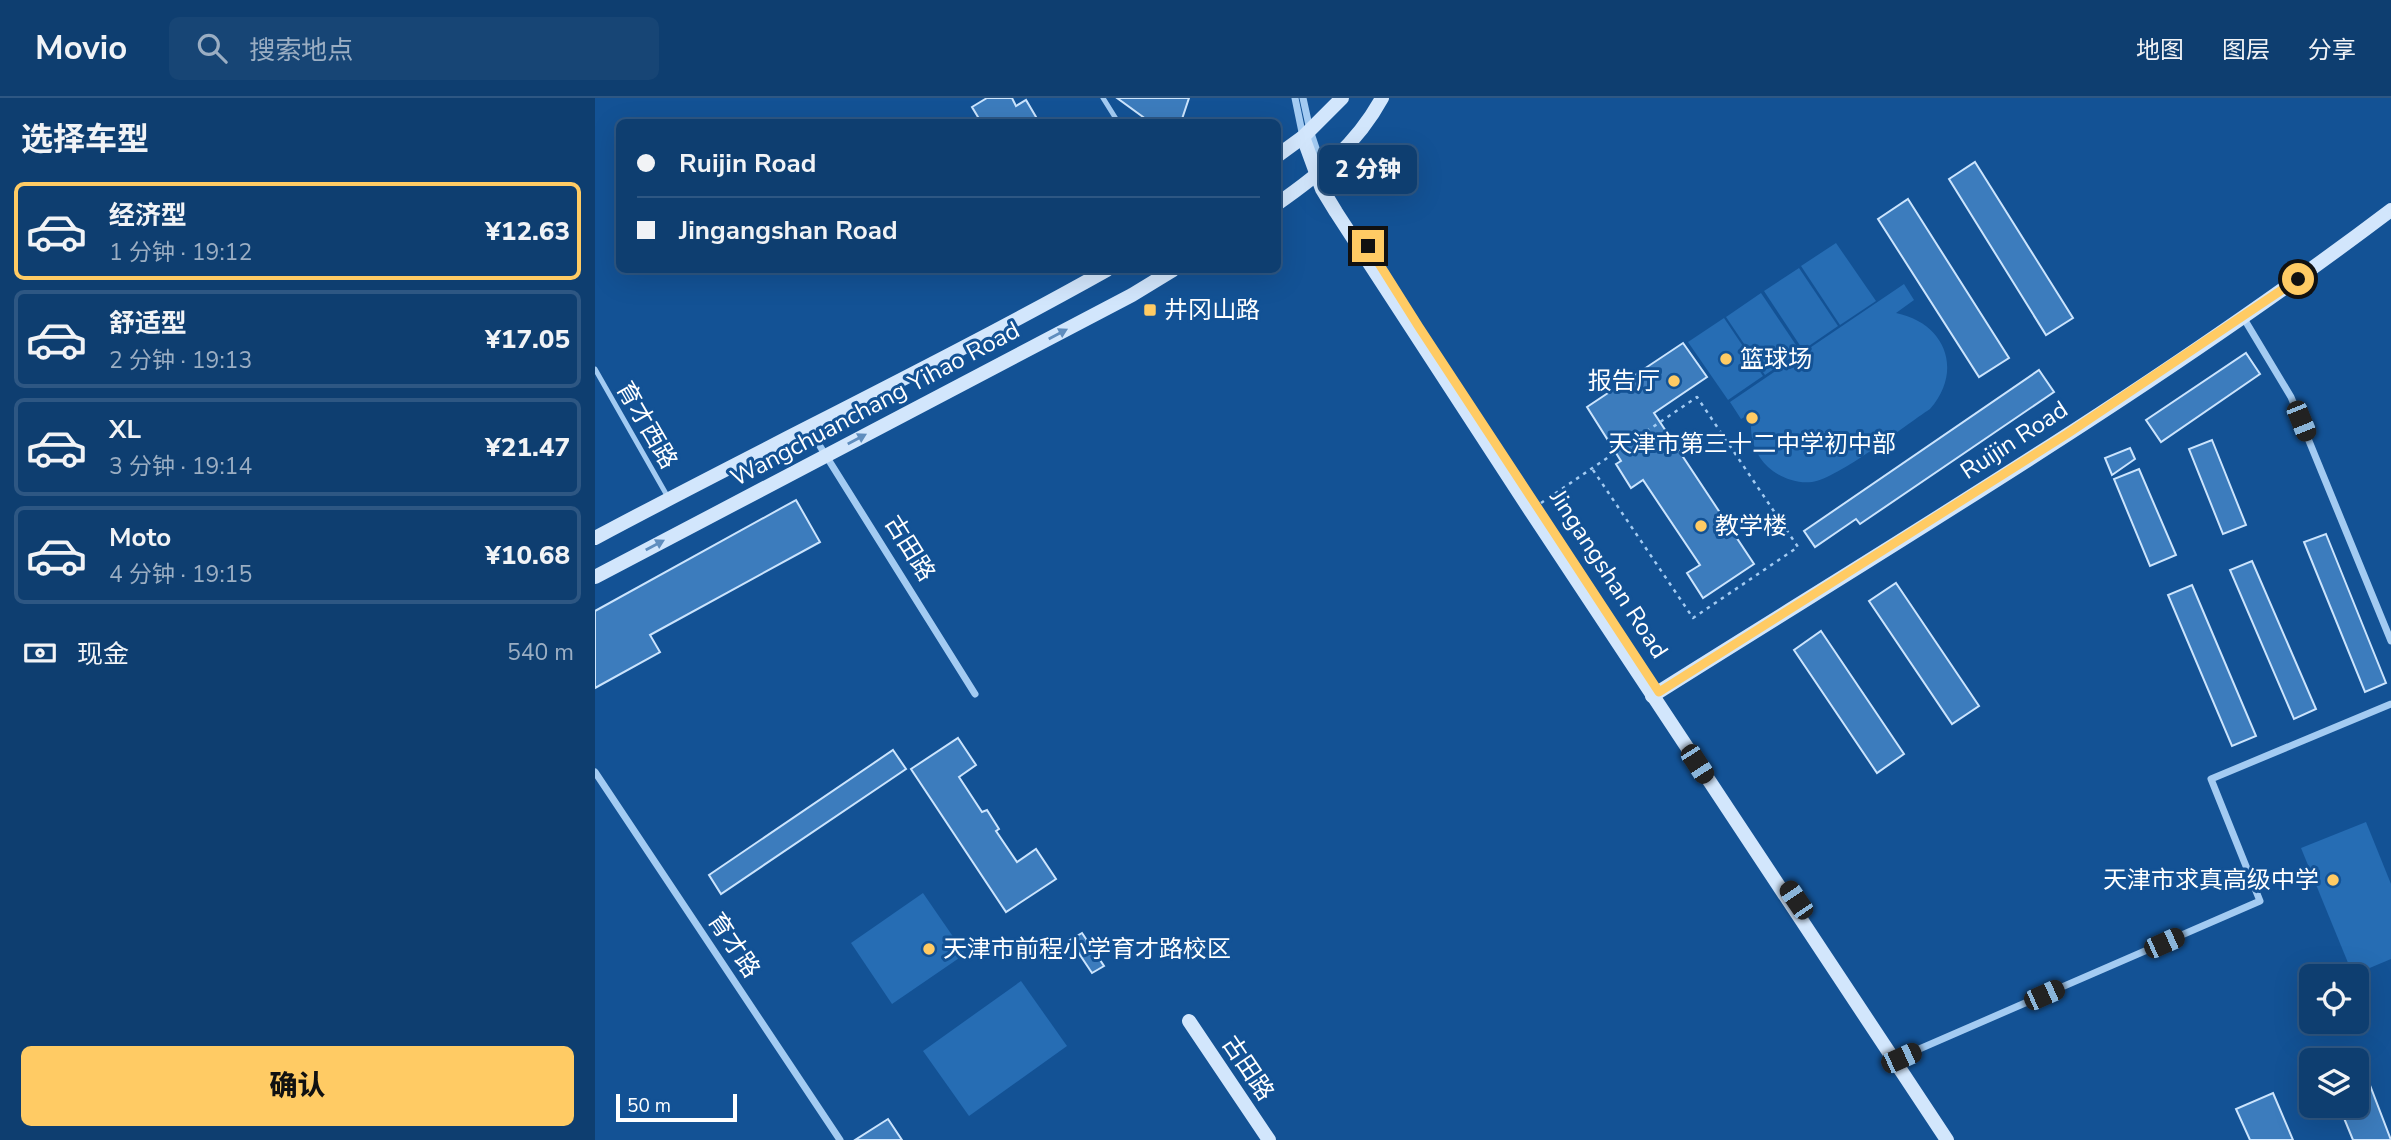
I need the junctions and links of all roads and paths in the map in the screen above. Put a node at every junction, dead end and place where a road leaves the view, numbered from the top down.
1 (1103, 98) edge
2 (1294, 98) edge
3 (1303, 98) edge
4 (1342, 98) edge
5 (1382, 98) edge
6 (1116, 119) edge
7 (1306, 134) junction
8 (1281, 152) edge
9 (1320, 172) junction
10 (1281, 201) edge
11 (2391, 210) edge
12 (1102, 273) edge
13 (1168, 273) edge
14 (2243, 317) junction
15 (595, 369) edge
16 (807, 426) junction
17 (825, 456) junction
18 (1591, 467) junction
19 (669, 499) junction
20 (1537, 506) junction
21 (595, 538) edge
22 (595, 577) edge
23 (2391, 641) edge
24 (975, 694) dead end
25 (1656, 694) junction
26 (2391, 704) edge
27 (595, 772) edge
28 (1189, 1021) dead end
29 (1897, 1059) junction
30 (840, 1140) edge
31 (1269, 1140) edge
32 (1947, 1140) edge
33 (1955, 1140) edge

1 - 6 lane
2 - 7 street
3 - 7 street
4 - 7 street
5 - 9 street
7 - 8 street
7 - 9 street, Jingangshan Road
9 - 10 street
9 - 20 street, Jingangshan Road
9 - 25 street, Jingangshan Road
11 - 14 street, Ruijin Road
12 - 16 street, Wangchuanchang Yihao Road
17 -> 13 street, Wangchuanchang Yihao Road
14 - 23 street
14 - 25 street, Ruijin Road
15 - 19 lane, 育才西路
16 - 17 street, 古田路
16 - 19 street, Wangchuanchang Yihao Road
22 -> 17 street, Wangchuanchang Yihao Road
17 - 24 street, 古田路
18 - 18 path
18 - 20 path
19 - 21 street, Wangchuanchang Yihao Road
20 - 25 street, Jingangshan Road
25 - 29 street, Jingangshan Road
26 - 29 street
27 - 30 street, 育才路
28 - 31 street, 古田路
29 - 32 street, Jingangshan Road
29 - 33 street, Jingangshan Road

